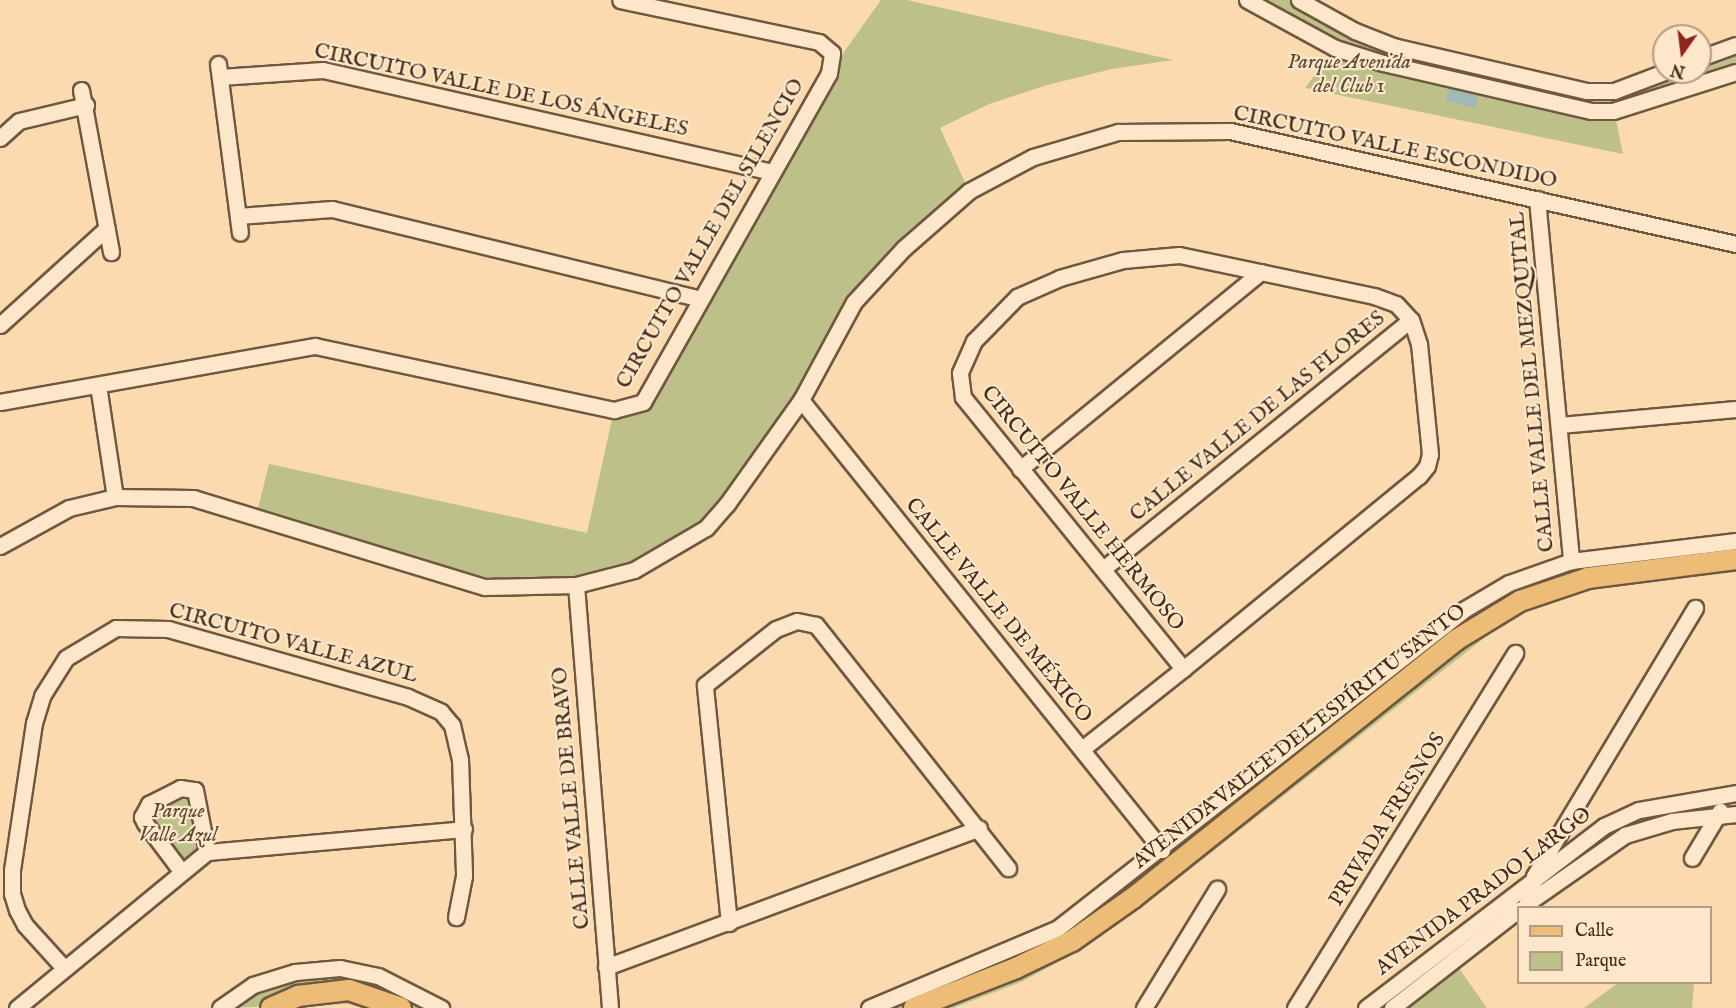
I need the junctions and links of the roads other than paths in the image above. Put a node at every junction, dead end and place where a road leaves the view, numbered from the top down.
1 (620, 0) edge
2 (1247, 0) edge
3 (1299, 0) edge
4 (1736, 45) edge
5 (1712, 54) edge
6 (1736, 72) edge
7 (1652, 77) edge
8 (1565, 87) junction
9 (81, 90) dead end
10 (1562, 104) junction
11 (86, 105) junction
12 (0, 138) edge
13 (772, 172) junction
14 (1537, 199) junction
15 (238, 216) junction
16 (107, 228) junction
17 (240, 233) dead end
18 (1736, 244) edge
19 (111, 252) dead end
20 (1261, 273) junction
21 (701, 299) junction
22 (1411, 320) junction
23 (0, 325) edge
24 (98, 385) junction
25 (801, 400) junction
26 (0, 402) edge
27 (1736, 409) edge
28 (1559, 425) junction
29 (1020, 469) junction
30 (115, 497) junction
31 (1736, 541) edge
32 (0, 546) edge
33 (1736, 559) edge
34 (1571, 561) junction
35 (1103, 569) junction
36 (576, 585) junction
37 (1695, 608) dead end
38 (1515, 653) dead end
39 (1183, 669) junction
40 (1082, 748) junction
41 (1734, 790) edge
42 (1736, 814) edge
43 (1717, 816) junction
44 (980, 828) junction
45 (464, 829) junction
46 (1162, 849) junction
47 (207, 852) junction
48 (1692, 858) dead end
49 (1008, 868) dead end
50 (181, 871) junction
51 (1534, 876) junction
52 (1218, 889) dead end
53 (1523, 906) edge
54 (1517, 911) edge
55 (456, 917) dead end
56 (729, 923) junction
57 (606, 967) junction
58 (64, 968) junction
59 (17, 1008) edge
60 (220, 1008) edge
61 (271, 1008) edge
62 (401, 1008) edge
63 (441, 1008) edge
64 (610, 1008) edge
65 (869, 1008) edge
66 (914, 1008) edge
67 (1144, 1008) edge
68 (1295, 1008) edge
69 (1366, 1008) edge
70 (1392, 1008) edge

1 - 13 street, CIRCUITO VALLE DEL SILENCIO
2 - 10 street
3 - 8 street
4 - 5 street
6 - 10 street
7 - 8 street
8 - 10 street
9 - 11 street
11 - 12 street
11 - 16 street
13 - 15 street, CIRCUITO VALLE DE LOS ÁNGELES
13 - 21 street, CIRCUITO VALLE DEL SILENCIO
14 - 18 street, CIRCUITO VALLE ESCONDIDO
14 - 25 street, CIRCUITO VALLE ESCONDIDO
14 - 28 street, CALLE VALLE DEL MEZQUITAL
15 - 17 street, CIRCUITO VALLE DE LOS ÁNGELES
15 - 21 street
16 - 19 street
16 - 23 street
20 - 22 street, CIRCUITO VALLE HERMOSO
20 - 29 street
20 - 29 street, CIRCUITO VALLE HERMOSO
21 - 24 street, CIRCUITO VALLE DEL SILENCIO
22 - 35 street, CALLE VALLE DE LAS FLORES
22 - 39 street
24 - 26 street, CIRCUITO VALLE DEL SILENCIO
24 - 30 street
25 - 36 street, CIRCUITO VALLE ESCONDIDO
25 - 40 street, CALLE VALLE DE MÉXICO
27 - 28 street
28 - 34 street, CALLE VALLE DEL MEZQUITAL
29 - 35 street, CIRCUITO VALLE HERMOSO
30 - 32 street, CIRCUITO VALLE ESCONDIDO
30 - 36 street, CIRCUITO VALLE ESCONDIDO
31 - 34 street
33 - 66 main road, AVENIDA VALLE DEL ESPÍRITU SANTO
34 - 46 street
35 - 39 street, CIRCUITO VALLE HERMOSO
36 - 57 street, CALLE VALLE DE BRAVO
37 - 51 street
38 - 68 street, PRIVADA FRESNOS
39 - 40 street
40 - 46 street, CALLE VALLE DE MÉXICO
41 - 43 street
41 - 51 street, AVENIDA PRADO LARGO
42 - 43 street, AVENIDA PRADO LARGO
43 - 48 street
43 - 53 street, AVENIDA PRADO LARGO
44 - 49 street
44 - 56 street
44 - 56 street
45 - 47 street
45 - 55 street, CIRCUITO VALLE AZUL
45 - 58 street, CIRCUITO VALLE AZUL
46 - 65 street
47 - 50 street
47 - 50 street
50 - 58 street
51 - 53 street
51 - 69 street, AVENIDA PRADO LARGO
52 - 67 street
54 - 70 street, AVENIDA PRADO LARGO
56 - 57 street
57 - 64 street, CALLE VALLE DE BRAVO
58 - 59 street
60 - 63 street
61 - 62 main road

